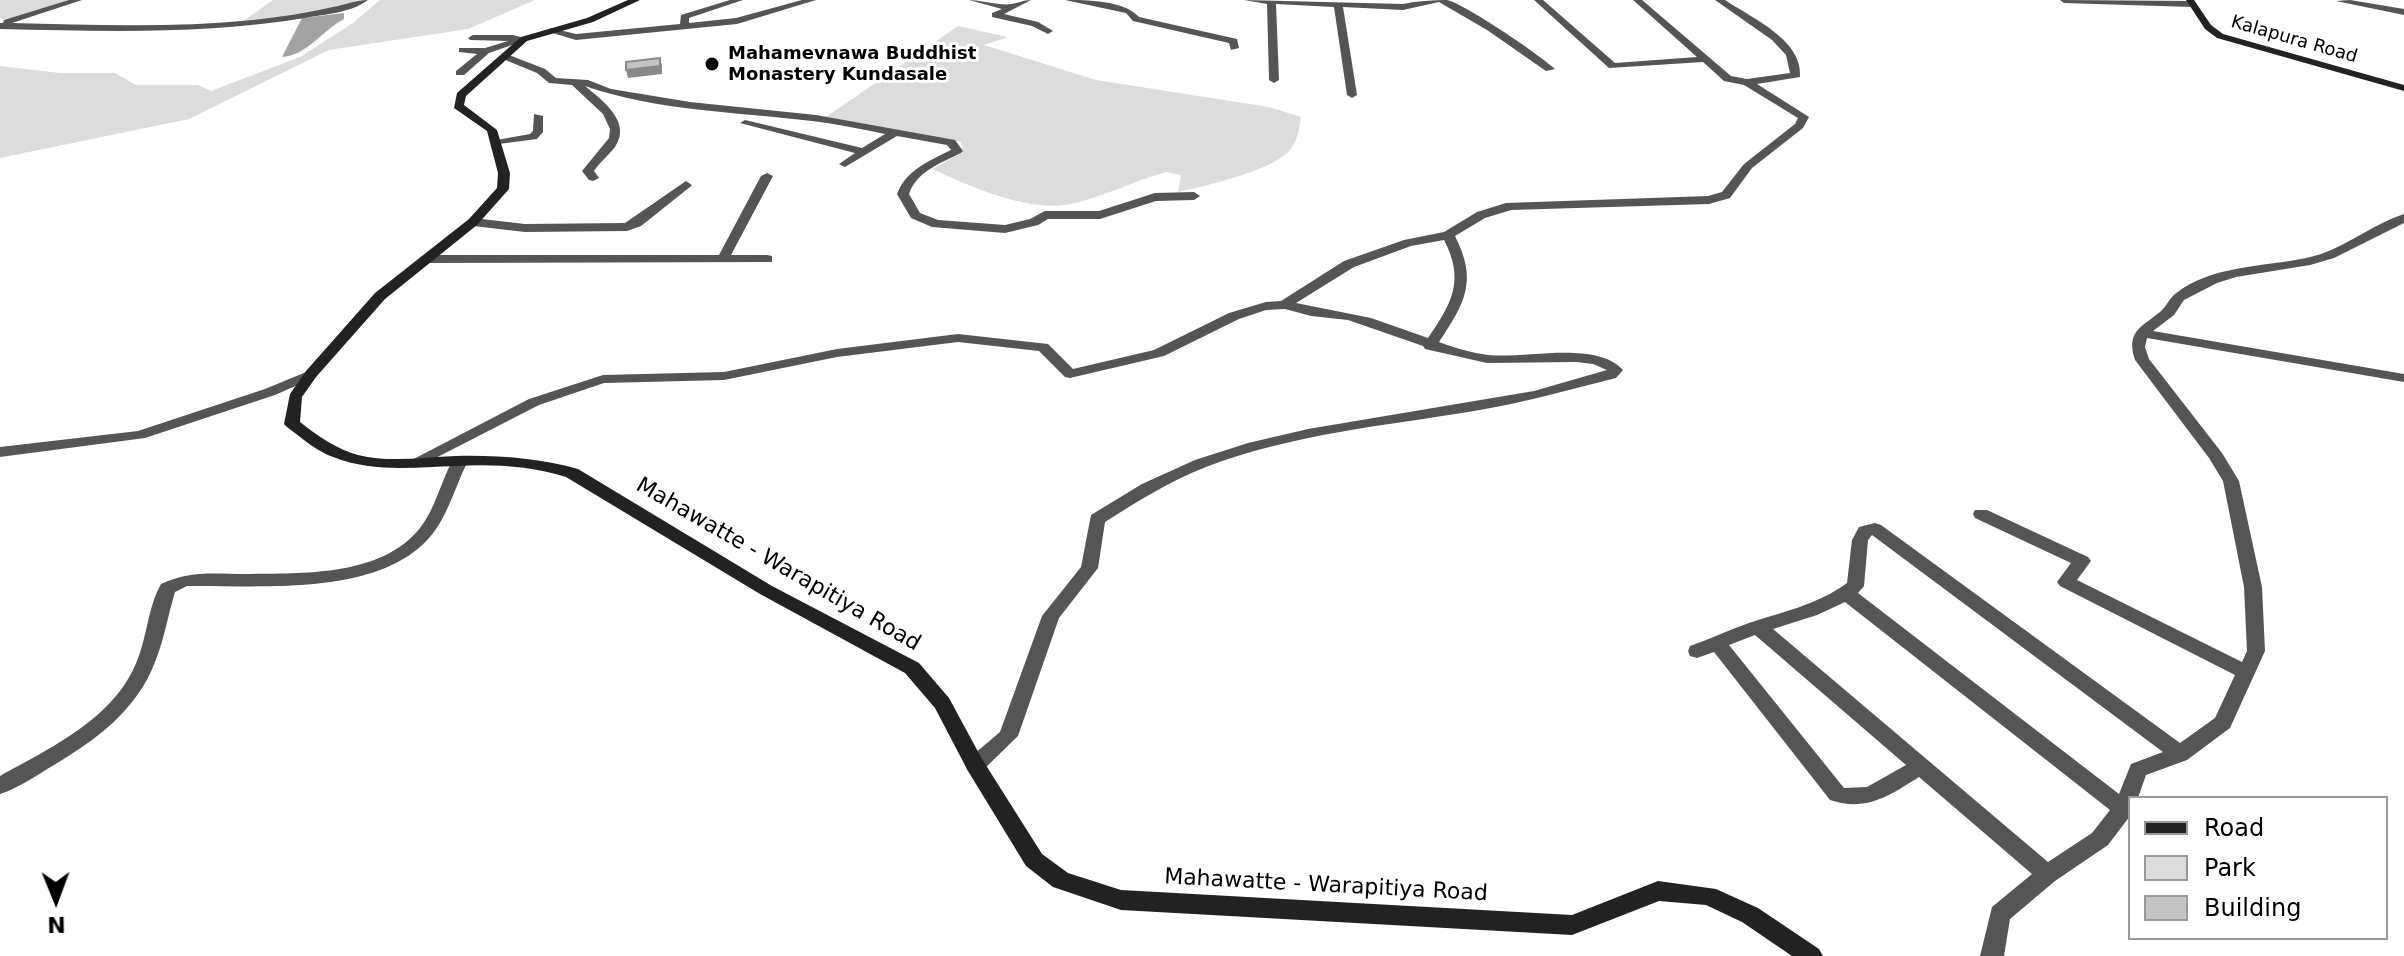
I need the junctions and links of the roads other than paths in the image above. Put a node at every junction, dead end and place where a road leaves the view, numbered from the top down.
1 (78, 0) edge
2 (364, 0) edge
3 (636, 0) edge
4 (739, 0) edge
5 (812, 0) edge
6 (973, 0) edge
7 (1027, 0) edge
8 (1069, 0) edge
9 (1248, 0) edge
10 (1440, 0) edge
11 (1538, 0) edge
12 (1637, 0) edge
13 (1719, 0) edge
14 (2064, 0) edge
15 (2340, 1) edge
16 (1271, 2) junction
17 (2191, 2) edge
18 (1381, 3) edge
19 (1338, 5) junction
20 (1011, 8) junction
21 (2404, 12) edge
22 (0, 25) edge
23 (685, 26) junction
24 (551, 31) junction
25 (1048, 31) dead end
26 (473, 38) dead end
27 (525, 38) junction
28 (1234, 48) dead end
29 (462, 50) dead end
30 (486, 51) junction
31 (506, 57) junction
32 (1707, 59) junction
33 (1550, 69) dead end
34 (456, 70) dead end
35 (1274, 80) dead end
36 (575, 82) junction
37 (1747, 82) junction
38 (2404, 88) edge
39 (1352, 95) dead end
40 (538, 116) dead end
41 (745, 123) dead end
42 (897, 131) junction
43 (495, 143) junction
44 (864, 152) junction
45 (845, 164) dead end
46 (767, 176) dead end
47 (593, 178) dead end
48 (686, 185) dead end
49 (1194, 196) dead end
50 (2404, 218) edge
51 (473, 222) junction
52 (1448, 235) junction
53 (428, 259) junction
54 (723, 259) junction
55 (767, 259) dead end
56 (1284, 305) junction
57 (2141, 333) junction
58 (1430, 346) junction
59 (311, 374) junction
60 (2404, 378) edge
61 (0, 452) edge
62 (460, 461) junction
63 (414, 463) junction
64 (1981, 514) dead end
65 (1846, 593) junction
66 (1758, 627) junction
67 (1718, 644) junction
68 (1697, 651) dead end
69 (2245, 672) junction
70 (2180, 754) junction
71 (975, 765) junction
72 (1921, 766) junction
73 (0, 786) edge
74 (2123, 809) junction
75 (2047, 874) junction
76 (1811, 956) edge
77 (1992, 956) edge

1 - 22 street
2 - 22 street
3 - 24 street, Mahawatte - Warapitiya Road
4 - 23 street
5 - 23 street
6 - 20 street
7 - 20 street
8 - 28 street
9 - 16 street
10 - 18 street
10 - 33 street
11 - 32 street
12 - 32 street
13 - 37 street
14 - 17 street
15 - 21 street
16 - 19 street
16 - 35 street
17 - 38 street, Kalapura Road
18 - 19 street
19 - 39 street
20 - 25 street
23 - 24 street
24 - 27 street, Mahawatte - Warapitiya Road
26 - 27 street
27 - 30 street
27 - 31 street, Mahawatte - Warapitiya Road
29 - 30 street
30 - 34 street
31 - 36 street
31 - 43 street, Mahawatte - Warapitiya Road
32 - 37 street
36 - 42 street
36 - 47 street
37 - 52 street
40 - 43 street
41 - 44 street
42 - 44 street
42 - 49 street
43 - 51 street, Mahawatte - Warapitiya Road
44 - 45 street
46 - 54 street
48 - 51 street
50 - 57 street
51 - 53 street, Mahawatte - Warapitiya Road
52 - 56 street
52 - 58 street
53 - 54 street
53 - 59 street, Mahawatte - Warapitiya Road
54 - 55 street
56 - 58 street
56 - 63 street
57 - 60 street
57 - 69 street
58 - 71 street
59 - 61 street
59 - 63 street, Mahawatte - Warapitiya Road
62 - 63 street, Mahawatte - Warapitiya Road
62 - 71 street, Mahawatte - Warapitiya Road
62 - 73 street
64 - 69 street
65 - 66 street
65 - 70 street
65 - 74 street
66 - 67 street
66 - 72 street
67 - 68 street
67 - 72 street
69 - 70 street
70 - 74 street
71 - 76 street, Mahawatte - Warapitiya Road
72 - 75 street
74 - 75 street
75 - 77 street

